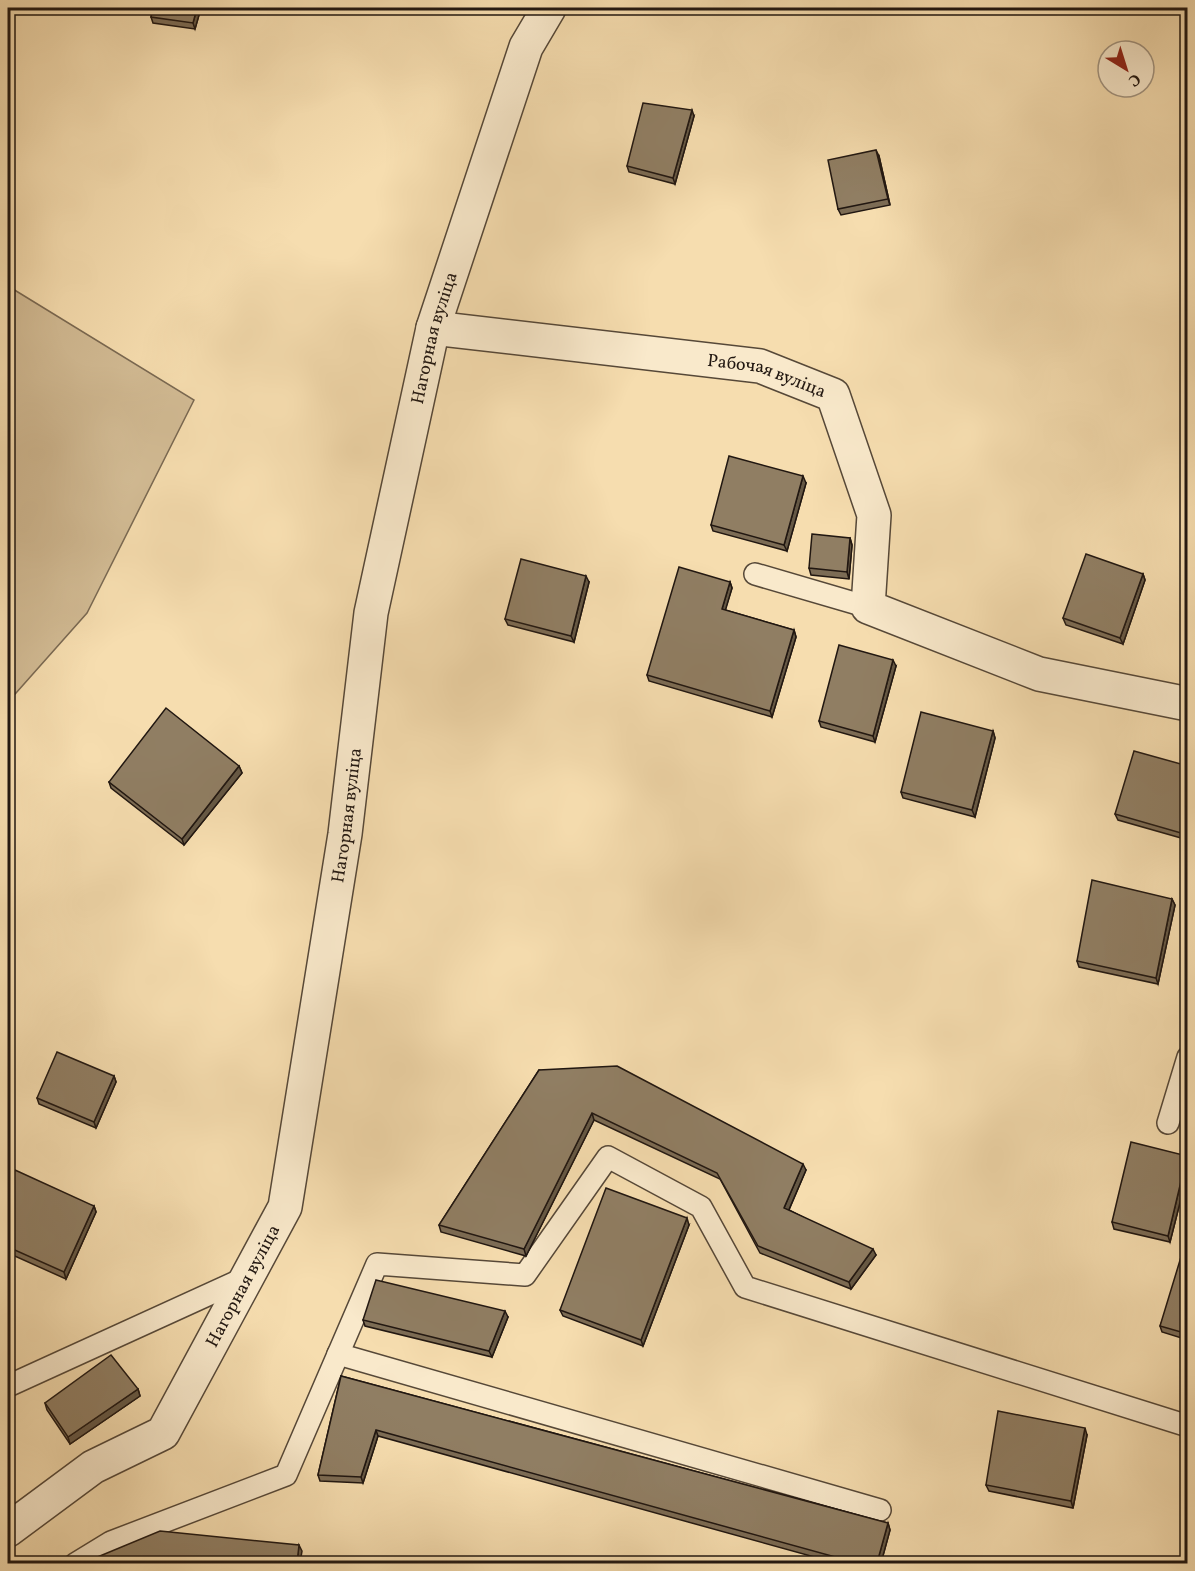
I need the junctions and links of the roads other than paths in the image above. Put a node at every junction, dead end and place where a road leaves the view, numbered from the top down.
1 (549, 8) edge
2 (433, 328) junction
3 (755, 574) dead end
4 (868, 607) junction
5 (1188, 704) edge
6 (1188, 1057) edge
7 (1168, 1123) dead end
8 (247, 1277) junction
9 (338, 1354) junction
10 (8, 1386) edge
11 (1188, 1426) edge
12 (880, 1510) dead end
13 (8, 1530) edge
14 (75, 1563) edge

1 - 2 street, Нагорная вуліца
2 - 4 street, Рабочая вуліца
2 - 8 street, Нагорная вуліца
3 - 4 lane
4 - 5 street
6 - 7 lane
8 - 10 lane
8 - 13 street, Нагорная вуліца
9 - 11 lane
9 - 12 lane
9 - 14 lane

